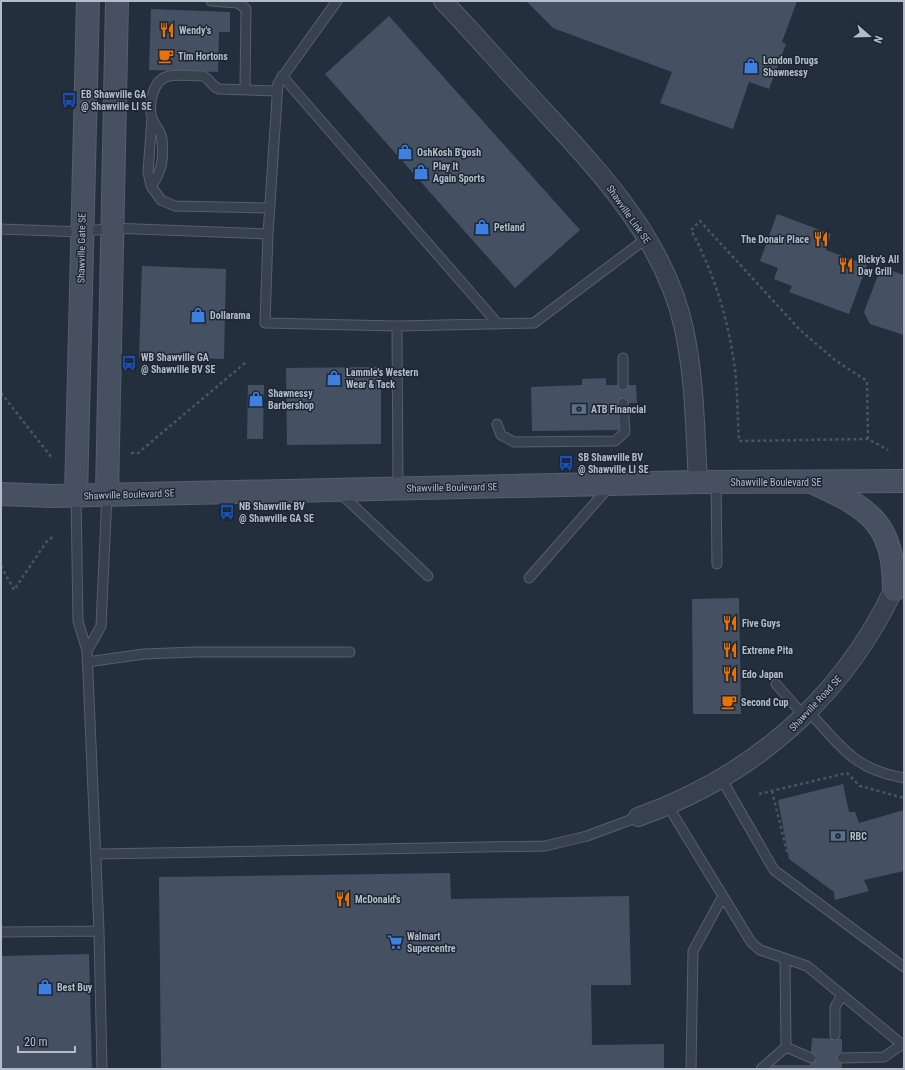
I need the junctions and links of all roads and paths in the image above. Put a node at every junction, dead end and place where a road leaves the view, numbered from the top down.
1 (88, 1) edge
2 (117, 1) edge
3 (211, 1) edge
4 (336, 1) edge
5 (443, 1) edge
6 (282, 76) junction
7 (245, 89) junction
8 (277, 90) junction
9 (152, 117) junction
10 (151, 186) junction
11 (270, 208) junction
12 (111, 228) junction
13 (1, 229) edge
14 (82, 232) junction
15 (268, 234) junction
16 (647, 238) junction
17 (498, 324) junction
18 (397, 326) junction
19 (623, 358) dead end
20 (245, 363) dead end
21 (623, 385) dead end
22 (1, 392) edge
23 (624, 403) dead end
24 (497, 424) dead end
25 (868, 439) junction
26 (888, 450) dead end
27 (131, 453) dead end
28 (52, 458) dead end
29 (904, 481) edge
30 (707, 482) junction
31 (811, 482) junction
32 (611, 484) junction
33 (398, 489) junction
34 (337, 490) junction
35 (1, 494) edge
36 (107, 494) junction
37 (76, 496) junction
38 (54, 536) dead end
39 (717, 564) dead end
40 (1, 566) edge
41 (904, 566) edge
42 (428, 576) dead end
43 (529, 578) dead end
44 (894, 590) junction
45 (87, 651) junction
46 (350, 652) dead end
47 (87, 662) junction
48 (776, 684) dead end
49 (807, 714) junction
50 (721, 778) junction
51 (904, 778) edge
52 (772, 791) junction
53 (758, 794) dead end
54 (904, 798) edge
55 (668, 806) junction
56 (638, 817) joint
57 (787, 852) dead end
58 (96, 854) junction
59 (723, 896) junction
60 (99, 931) junction
61 (1, 932) edge
62 (785, 958) junction
63 (904, 968) edge
64 (842, 995) junction
65 (835, 1035) dead end
66 (903, 1046) edge
67 (786, 1047) junction
68 (811, 1058) dead end
69 (842, 1058) dead end
70 (102, 1069) edge
71 (691, 1069) edge
72 (761, 1069) edge

1 - 14 street, Shawville Gate SE
2 - 12 street
3 - 7 lane
4 - 6 lane
5 - 16 street, Shawville Link SE
6 - 8 lane
6 - 17 lane
7 - 8 lane
7 - 9 lane
8 - 11 lane
9 - 10 lane
9 - 10 lane
10 - 11 lane
11 - 15 lane
12 - 14 lane
12 - 15 lane
12 - 36 street
13 - 14 lane
14 - 37 street, Shawville Gate SE
15 - 18 lane
16 - 17 lane
16 - 30 street, Shawville Link SE
17 - 18 lane
18 - 33 lane
19 - 21 lane
20 - 27 path
22 - 28 path
23 - 24 lane
25 - 25 path
25 - 26 path
29 - 31 street, Shawville Boulevard SE
30 - 31 street, Shawville Boulevard SE
30 - 32 street, Shawville Boulevard SE
30 - 39 lane
31 - 44 street
32 - 33 street, Shawville Boulevard SE
32 - 43 lane
33 - 34 street, Shawville Boulevard SE
34 - 36 street, Shawville Boulevard SE
34 - 42 lane
35 - 37 street, Shawville Boulevard SE
36 - 37 street, Shawville Boulevard SE
36 - 45 lane
37 - 45 lane
38 - 40 path
41 - 44 street, Shawville Road SE
44 - 49 street, Shawville Road SE
45 - 47 lane
46 - 47 lane
47 - 58 lane
48 - 49 lane
49 - 50 street, Shawville Road SE
49 - 51 lane
50 - 55 street, Shawville Road SE
50 - 63 lane
52 - 53 path
52 - 54 path
52 - 57 path
55 - 56 street, Shawville Road SE
55 - 59 lane
56 - 58 lane
58 - 60 lane
59 - 62 lane
59 - 71 lane
60 - 61 lane
60 - 70 lane
62 - 64 lane
62 - 67 lane
64 - 65 lane
64 - 66 lane
66 - 69 lane
67 - 68 lane
67 - 72 lane

